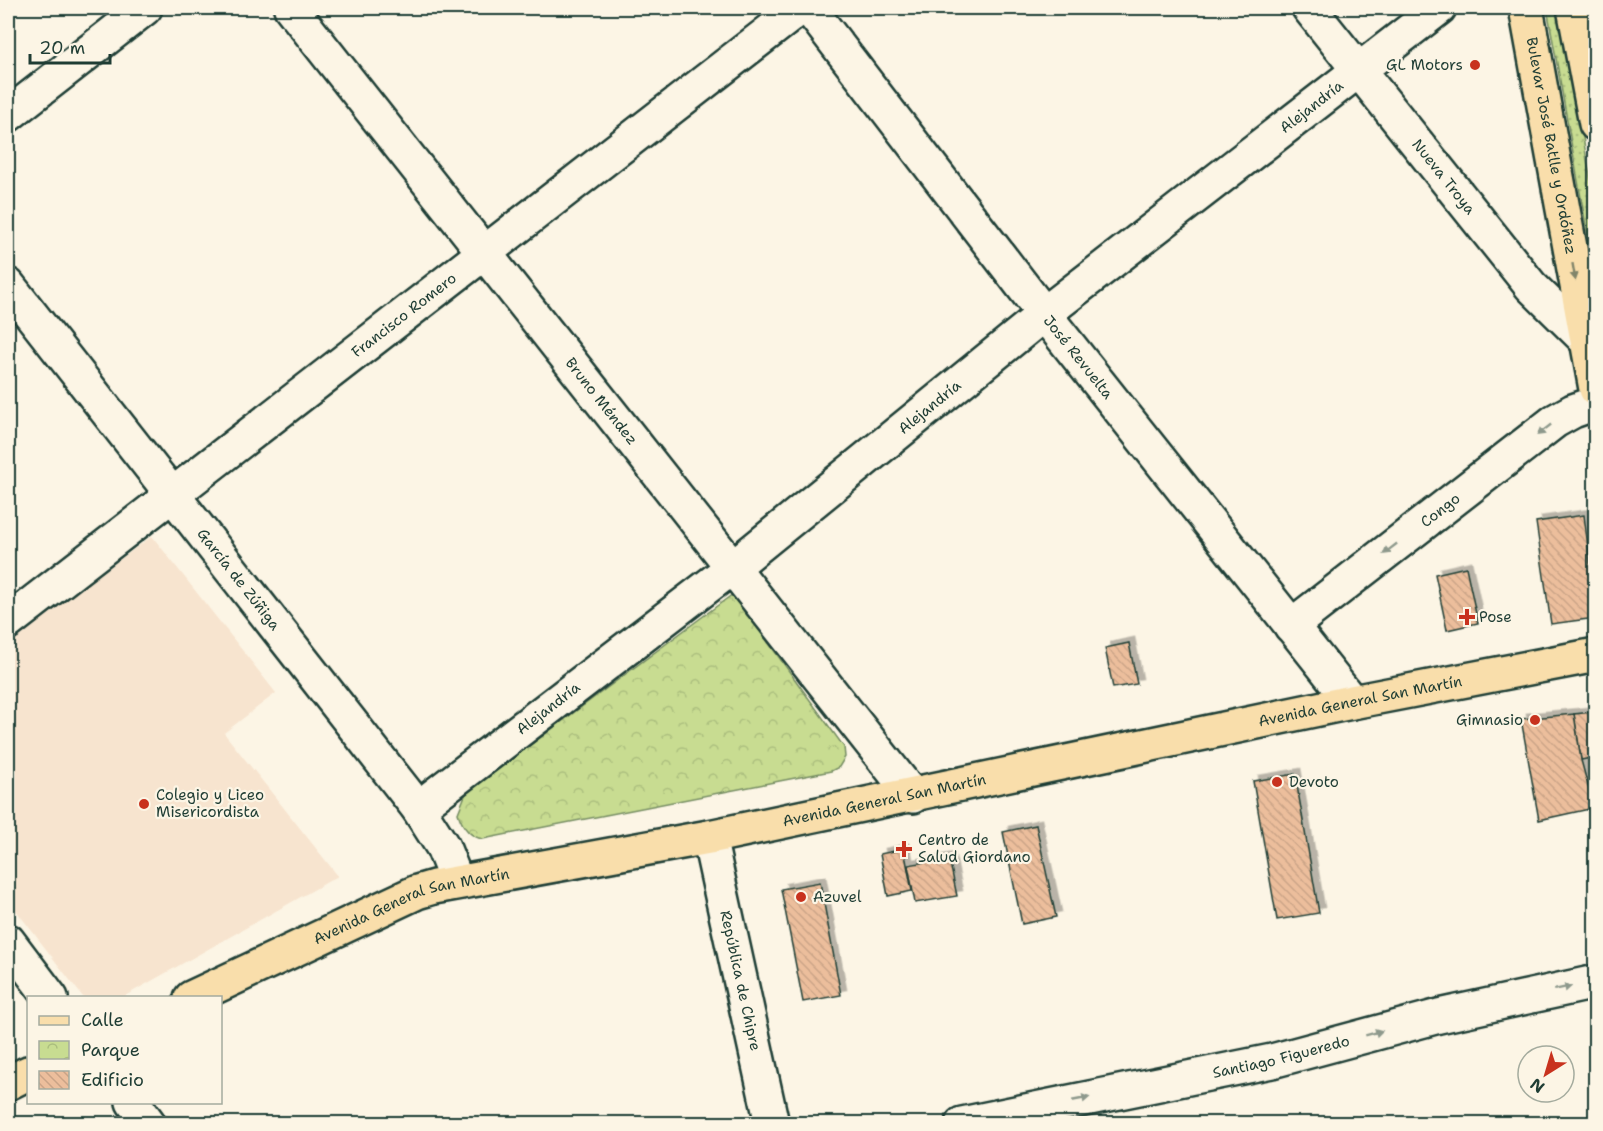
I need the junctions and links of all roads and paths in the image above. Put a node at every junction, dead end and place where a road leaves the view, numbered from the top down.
1 (145, 8) edge
2 (291, 8) edge
3 (800, 8) edge
4 (809, 8) edge
5 (1309, 8) edge
6 (1439, 8) edge
7 (1526, 8) edge
8 (1574, 8) edge
9 (1357, 70) junction
10 (8, 115) edge
11 (1596, 124) edge
12 (485, 252) junction
13 (8, 285) edge
14 (1044, 314) junction
15 (1586, 340) junction
16 (1596, 389) edge
17 (1596, 403) edge
18 (172, 493) junction
19 (732, 567) junction
20 (8, 622) edge
21 (1291, 626) junction
22 (1596, 655) edge
23 (1352, 702) junction
24 (913, 796) junction
25 (418, 808) junction
26 (709, 837) junction
27 (457, 882) junction
28 (8, 941) edge
29 (1596, 982) edge
30 (49, 996) edge
31 (195, 996) edge
32 (134, 1104) edge
33 (149, 1124) edge
34 (772, 1124) edge
35 (962, 1124) edge

1 - 10 street
2 - 12 street, Bruno Méndez
3 - 12 street, Francisco Romero
4 - 14 street, José Revuelta
5 - 9 street, Nueva Troya
6 - 9 street, Alejandría
7 -> 15 main road, Bulevar José Batlle y Ordóñez
8 - 11 main road
9 - 14 street, Alejandría
9 - 15 street, Nueva Troya
12 - 18 street, Francisco Romero
12 - 19 street, Bruno Méndez
13 - 18 street, García de Zúñiga
14 - 19 street, Alejandría
14 - 21 street, José Revuelta
15 - 16 main road, Bulevar José Batlle y Ordóñez
17 -> 21 street, Congo
18 - 20 street, Francisco Romero
18 - 25 street, García de Zúñiga
19 - 24 street, Bruno Méndez
19 - 25 street, Alejandría
21 - 23 street, José Revuelta
22 - 23 main road, Avenida General San Martín
23 - 24 main road, Avenida General San Martín
24 - 26 main road, Avenida General San Martín
25 - 27 street, García de Zúñiga
26 - 27 main road, Avenida General San Martín
26 - 34 street, República de Chipre
27 - 31 main road, Avenida General San Martín
28 - 30 street
35 -> 29 street, Santiago Figueredo
32 - 33 street

